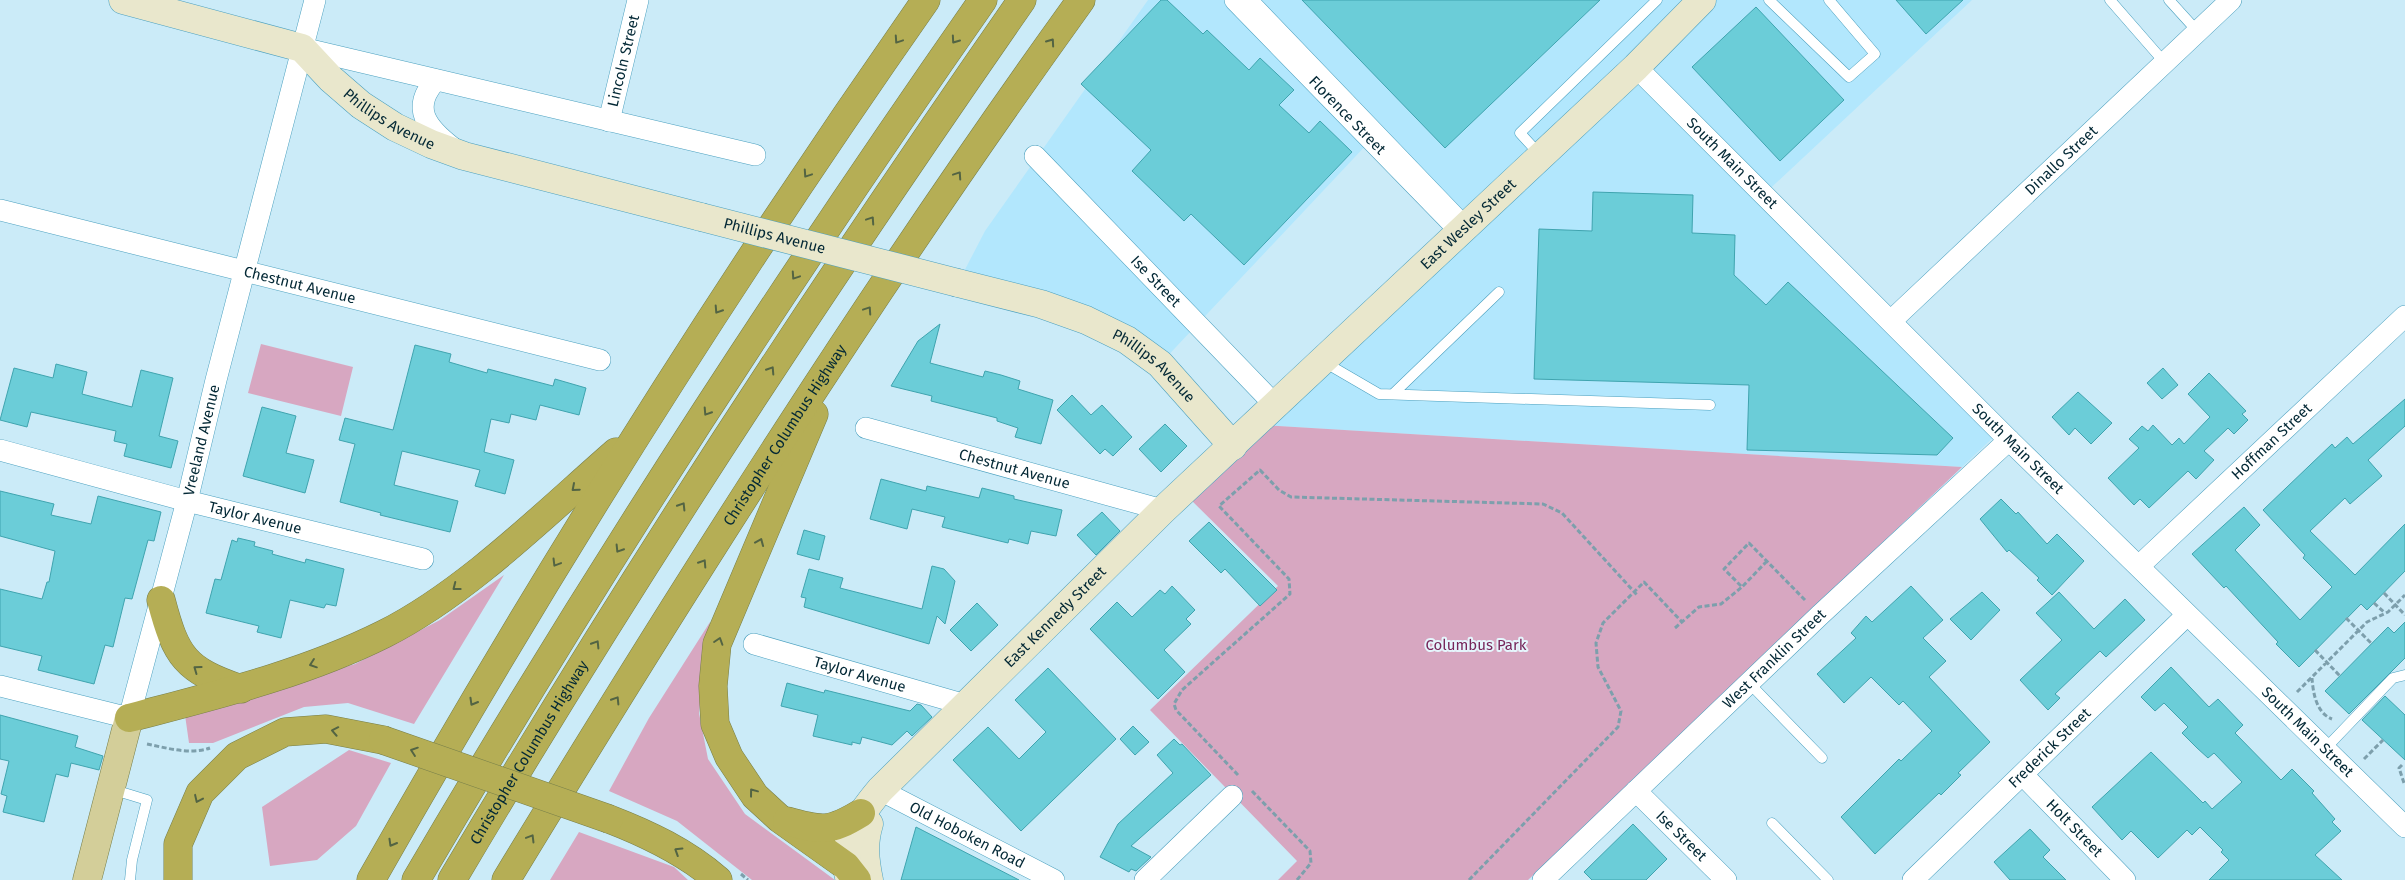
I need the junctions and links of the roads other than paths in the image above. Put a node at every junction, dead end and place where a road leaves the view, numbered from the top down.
1 (123, 0) edge
2 (315, 0) edge
3 (638, 0) edge
4 (926, 0) edge
5 (983, 0) edge
6 (1022, 0) edge
7 (1081, 0) edge
8 (1235, 0) edge
9 (1254, 0) edge
10 (1657, 0) edge
11 (1702, 0) edge
12 (1770, 0) edge
13 (1829, 0) edge
14 (2110, 0) edge
15 (2169, 0) edge
16 (2232, 0) edge
17 (2198, 32) junction
18 (302, 48) junction
19 (2165, 63) junction
20 (1636, 67) junction
21 (436, 80) junction
22 (608, 121) junction
23 (755, 155) dead end
24 (464, 156) junction
25 (1035, 156) dead end
26 (1541, 156) junction
27 (0, 210) edge
28 (1465, 228) junction
29 (244, 272) junction
30 (1499, 292) dead end
31 (2405, 316) edge
32 (1891, 321) junction
33 (840, 350) junction
34 (600, 360) dead end
35 (1323, 361) junction
36 (1393, 394) junction
37 (1710, 405) dead end
38 (1276, 406) junction
39 (866, 428) dead end
40 (638, 433) junction
41 (2009, 440) junction
42 (1233, 446) junction
43 (0, 450) edge
44 (187, 501) junction
45 (1163, 510) junction
46 (423, 559) dead end
47 (2139, 566) junction
48 (161, 600) junction
49 (2187, 615) junction
50 (754, 644) dead end
51 (2405, 675) edge
52 (1749, 683) junction
53 (0, 686) edge
54 (241, 688) junction
55 (966, 705) junction
56 (129, 718) junction
57 (2324, 750) junction
58 (1822, 758) dead end
59 (2023, 775) junction
60 (1241, 787) road end
61 (111, 790) junction
62 (880, 790) junction
63 (1636, 791) junction
64 (861, 812) junction
65 (780, 819) junction
66 (1772, 823) dead end
67 (2405, 827) edge
68 (851, 875) edge
69 (87, 880) edge
70 (130, 880) edge
71 (178, 880) edge
72 (371, 880) edge
73 (416, 880) edge
74 (452, 880) edge
75 (506, 880) edge
76 (718, 880) edge
77 (870, 880) edge
78 (1054, 880) edge
79 (1145, 880) edge
80 (1543, 880) edge
81 (1726, 880) edge
82 (1828, 880) edge
83 (1913, 880) edge
84 (2125, 880) edge

1 - 18 street, Phillips Avenue
2 - 18 street, Vreeland Avenue
3 - 22 street, Lincoln Street
4 -> 40 highway
5 -> 73 highway, Christopher Columbus Highway
74 -> 6 highway, Christopher Columbus Highway
33 -> 7 highway, Christopher Columbus Highway
8 - 28 street, Florence Street
9 - 28 lane
10 - 26 lane
11 - 20 street, East Wesley Street
12 - 13 lane
14 - 19 lane
15 - 17 lane
16 - 17 street, Dinallo Street
17 - 19 street, Dinallo Street
18 - 21 street, Phillips Avenue
18 - 24 street, Phillips Avenue
18 - 29 street, Vreeland Avenue
19 - 32 street, Dinallo Street
20 - 26 street, East Wesley Street
20 - 32 street, South Main Street
21 - 22 street, Phillips Avenue
21 - 24 street
22 - 23 street, Phillips Avenue
24 - 42 street, Phillips Avenue, bridge
25 - 38 street, Ise Street
26 - 28 street, East Wesley Street
27 - 29 street, Chestnut Avenue
28 - 35 street, East Wesley Street
29 - 34 street, Chestnut Avenue
29 - 44 street, Vreeland Avenue
30 - 36 lane
31 - 47 street, Hoffman Street
32 - 41 street, South Main Street
65 -> 33 highway
75 -> 33 highway, Christopher Columbus Highway
35 - 36 lane
35 - 38 street, East Wesley Street
36 - 37 lane
38 - 42 street, East Wesley Street
39 - 45 street, Chestnut Avenue
40 -> 54 highway
40 -> 72 highway
41 - 47 street, South Main Street
41 - 52 street, West Franklin Street
42 - 45 street, East Kennedy Street
43 - 44 street, Taylor Avenue
44 - 46 street, Taylor Avenue
44 - 48 street, Vreeland Avenue
45 - 55 street, East Kennedy Street
47 - 49 street, South Main Street
54 -> 48 highway
48 - 56 street, Vreeland Avenue
49 - 57 street, South Main Street
49 - 59 street, Frederick Street
50 - 55 street, Taylor Avenue
51 - 57 lane
52 - 58 lane
52 - 63 street, West Franklin Street
53 - 56 street
54 - 56 highway
55 - 62 street, East Kennedy Street
56 - 61 main road, Vreeland Avenue
57 - 67 street, South Main Street
59 - 83 street, Frederick Street
59 - 84 street, Holt Street
60 - 79 street
61 - 69 main road, Vreeland Avenue
61 - 70 lane
62 - 64 street, East Kennedy Street
62 - 77 street, East Kennedy Street
62 - 78 street, Old Hoboken Road
63 - 80 street, West Franklin Street
63 - 81 street, Ise Street
64 - 65 highway
64 - 68 street, East Kennedy Street
65 - 68 highway
66 - 82 lane
76 -> 71 highway, bridge

